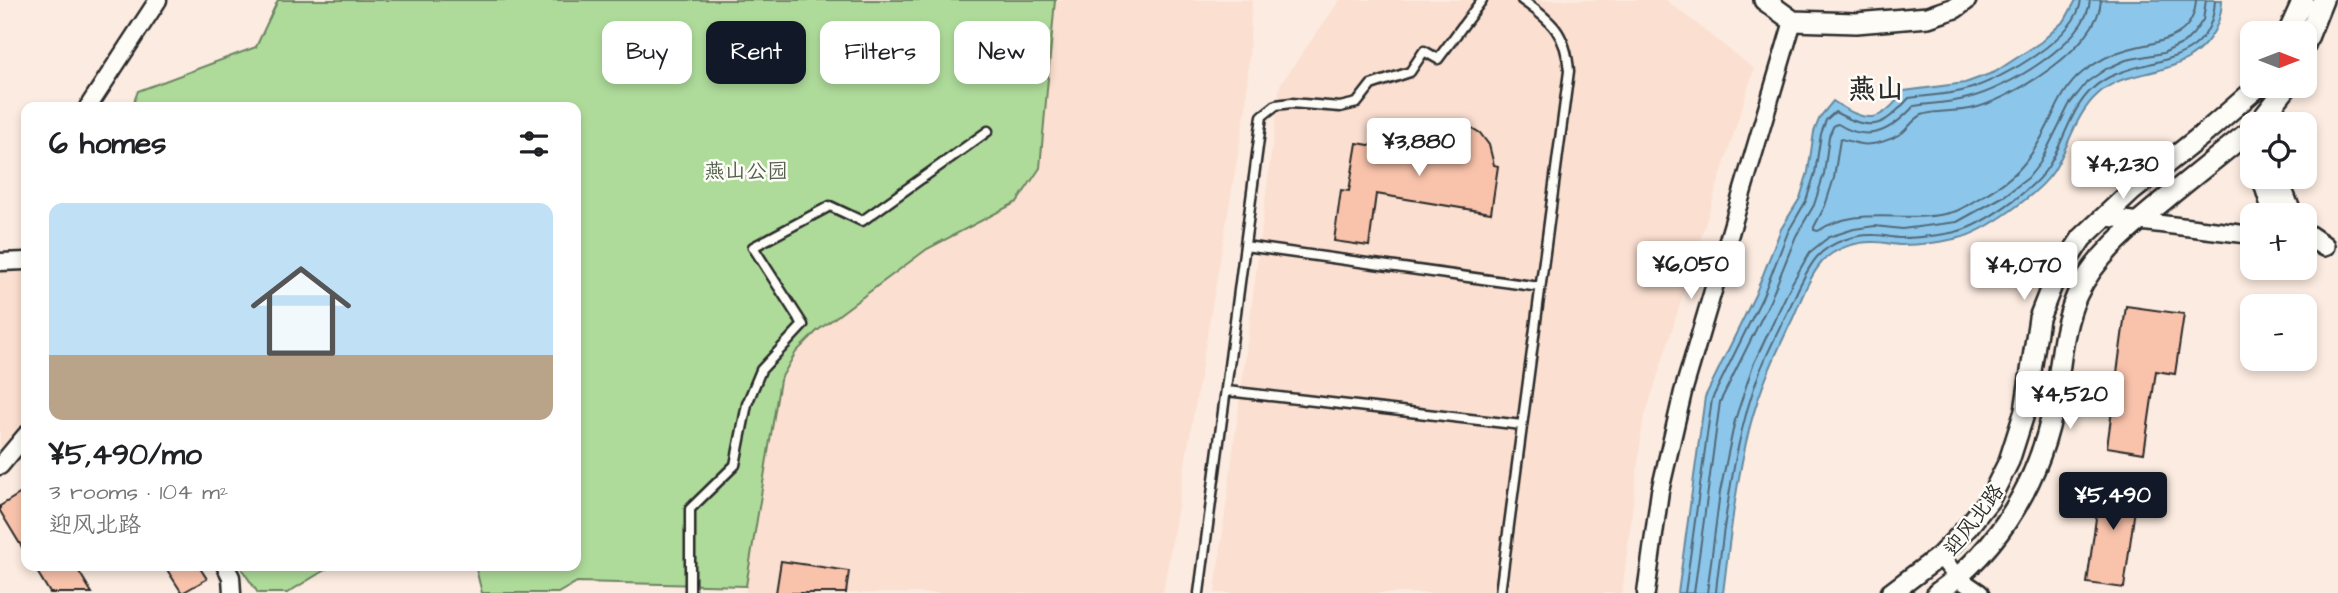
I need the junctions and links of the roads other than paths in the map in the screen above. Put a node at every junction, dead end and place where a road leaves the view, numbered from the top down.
1 (158, 0) edge
2 (1482, 0) edge
3 (1522, 0) edge
4 (1764, 0) edge
5 (1966, 0) edge
6 (2303, 0) edge
7 (2323, 0) edge
8 (1793, 21) junction
9 (2293, 21) edge
10 (2315, 21) edge
11 (2245, 98) edge
12 (91, 102) edge
13 (988, 131) dead end
14 (2240, 142) edge
15 (2103, 217) junction
16 (2140, 221) junction
17 (2240, 234) edge
18 (1245, 246) junction
19 (21, 261) edge
20 (0, 262) edge
21 (1540, 287) junction
22 (1227, 391) junction
23 (1522, 425) junction
24 (21, 441) edge
25 (0, 466) edge
26 (1940, 556) junction
27 (228, 571) edge
28 (1971, 588) edge
29 (232, 593) edge
30 (690, 593) edge
31 (1199, 593) edge
32 (1500, 593) edge
33 (1646, 593) edge
34 (1891, 593) edge
35 (1937, 593) edge

1 - 12 street
2 - 18 lane
3 - 21 lane
4 - 8 street
5 - 8 street
6 - 9 street
7 - 10 street
8 - 33 street
11 - 15 street, 迎风北路
13 - 30 lane
14 - 16 street, 迎风北路
15 - 16 street
15 - 26 street, 迎风北路
16 - 17 street
16 - 28 street, 迎风北路
18 - 21 lane
18 - 22 lane
19 - 20 street
21 - 23 lane
22 - 23 lane
22 - 31 lane
23 - 32 lane
24 - 25 street
26 - 28 street
26 - 34 street, 迎风北路
27 - 29 street
28 - 35 street, 迎风北路

